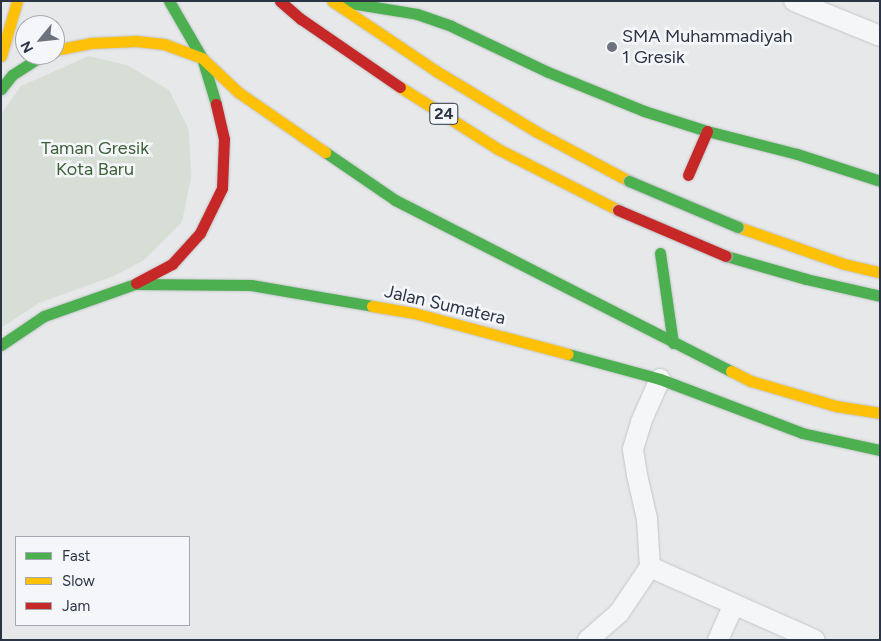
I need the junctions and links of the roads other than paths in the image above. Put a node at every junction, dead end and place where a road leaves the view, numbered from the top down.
1 (17, 1) edge
2 (169, 1) edge
3 (280, 1) edge
4 (332, 1) edge
5 (338, 1) edge
6 (424, 1) edge
7 (794, 1) edge
8 (450, 26) junction
9 (880, 36) edge
10 (65, 48) edge
11 (1, 56) edge
12 (202, 58) junction
13 (28, 65) edge
14 (1, 89) edge
15 (707, 131) junction
16 (688, 175) dead end
17 (880, 181) edge
18 (660, 254) dead end
19 (880, 272) edge
20 (135, 284) junction
21 (880, 296) edge
22 (673, 343) junction
23 (1, 344) edge
24 (660, 379) junction
25 (880, 413) edge
26 (880, 450) edge
27 (650, 567) junction
28 (734, 604) junction
29 (588, 640) edge
30 (718, 640) edge
31 (815, 640) edge

1 - 11 main road
2 - 12 main road
3 - 21 main road, 24, bridge
4 - 19 main road, 24, bridge
5 - 8 main road
6 - 8 street
7 - 9 street
8 - 15 main road
10 - 12 main road
12 - 20 main road
12 - 22 main road
13 - 14 main road
15 - 16 main road
15 - 17 main road
18 - 22 main road
20 - 23 main road, Jalan Sumatera
20 - 24 main road, Jalan Sumatera
22 - 25 main road
24 - 26 main road, Jalan Sumatera
24 - 27 street
27 - 28 street
27 - 29 street
28 - 30 street
28 - 31 street

